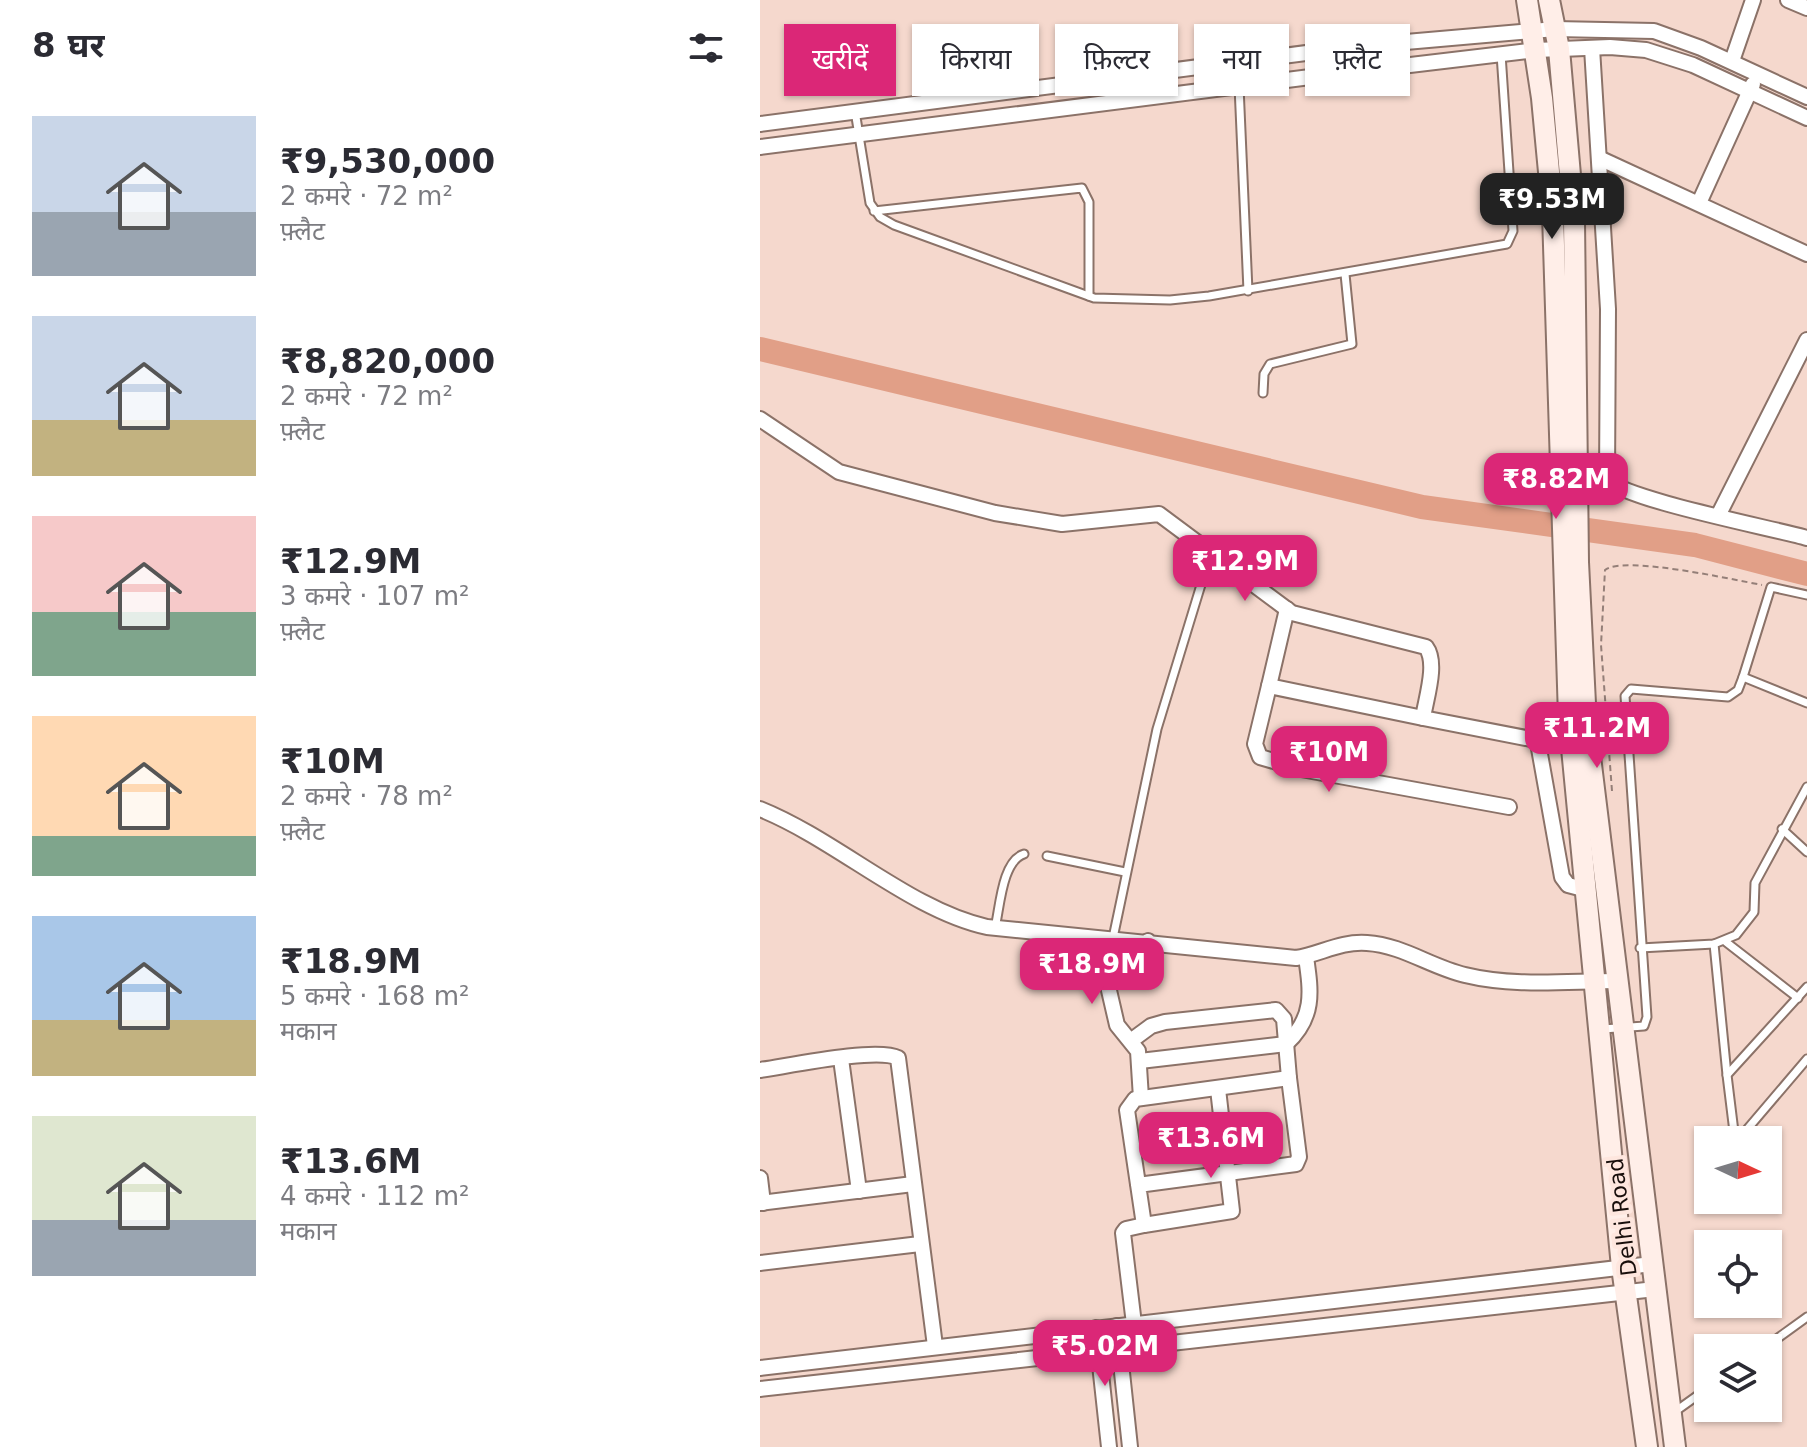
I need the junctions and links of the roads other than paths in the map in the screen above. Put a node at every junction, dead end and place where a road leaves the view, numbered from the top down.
1 (1527, 0) edge
2 (1549, 0) edge
3 (1753, 0) edge
4 (1788, 0) edge
5 (1807, 8) edge
6 (1557, 39) junction
7 (1535, 40) junction
8 (1592, 48) junction
9 (1501, 54) junction
10 (1732, 61) junction
11 (1759, 73) junction
12 (1289, 80) edge
13 (1751, 90) junction
14 (1194, 92) edge
15 (1239, 96) edge
16 (1807, 97) edge
17 (855, 110) junction
18 (1807, 118) edge
19 (760, 124) edge
20 (860, 135) junction
21 (760, 147) edge
22 (1601, 159) junction
23 (1699, 203) junction
24 (874, 211) junction
25 (1807, 254) edge
26 (1345, 274) junction
27 (1248, 291) junction
28 (1089, 296) junction
29 (1807, 340) edge
30 (1263, 393) dead end
31 (760, 419) edge
32 (1569, 479) junction
33 (1719, 514) junction
34 (1807, 538) edge
35 (1211, 552) junction
36 (1571, 562) junction
37 (1807, 595) edge
38 (1287, 609) junction
39 (1743, 677) junction
40 (1269, 686) junction
41 (1807, 703) edge
42 (1423, 718) junction
43 (1807, 787) edge
44 (1509, 807) dead end
45 (760, 809) edge
46 (1782, 829) junction
47 (1807, 852) edge
48 (1024, 854) dead end
49 (1047, 856) dead end
50 (1125, 872) junction
51 (1587, 890) junction
52 (995, 928) junction
53 (1113, 938) junction
54 (1148, 941) junction
55 (1726, 942) junction
56 (1714, 944) junction
57 (1640, 948) junction
58 (1306, 957) junction
59 (1596, 981) junction
60 (1617, 981) junction
61 (1807, 987) edge
62 (1798, 998) junction
63 (1623, 1028) junction
64 (1600, 1029) junction
65 (1132, 1040) junction
66 (1286, 1044) junction
67 (841, 1059) junction
68 (1807, 1059) edge
69 (1140, 1061) junction
70 (760, 1070) edge
71 (1727, 1075) junction
72 (1289, 1078) junction
73 (1218, 1089) junction
74 (1141, 1098) junction
75 (1735, 1126) edge
76 (1749, 1126) edge
77 (1229, 1173) junction
78 (760, 1178) edge
79 (913, 1184) junction
80 (1138, 1185) junction
81 (859, 1191) junction
82 (762, 1203) edge
83 (1144, 1225) junction
84 (920, 1244) junction
85 (760, 1263) edge
86 (1652, 1264) junction
87 (1622, 1267) junction
88 (1655, 1289) junction
89 (1626, 1293) junction
90 (1807, 1317) edge
91 (1134, 1324) junction
92 (1117, 1326) junction
93 (1096, 1328) junction
94 (1782, 1335) edge
95 (935, 1346) junction
96 (1120, 1349) junction
97 (1099, 1352) junction
98 (760, 1368) edge
99 (760, 1389) edge
100 (1694, 1398) edge
101 (1671, 1414) junction
102 (1109, 1447) edge
103 (1130, 1447) edge
104 (1647, 1447) edge
105 (1675, 1447) edge

1 - 7 main road
2 - 6 main road
3 - 10 street
4 - 5 street
6 - 7 street
6 - 8 street
6 - 10 street
6 - 32 main road
7 - 9 street
7 - 17 street
7 - 32 main road
8 - 13 street
8 - 22 street
9 - 12 street
9 - 26 lane
10 - 11 street
11 - 13 street
11 - 16 street
13 - 18 street
13 - 23 street
14 - 20 street
15 - 27 lane
17 - 19 street
17 - 20 lane
20 - 21 street
20 - 24 lane
22 - 23 street
22 - 33 street
23 - 25 street
24 - 28 lane
24 - 28 lane
26 - 27 lane
26 - 30 lane
27 - 28 lane
29 - 33 street
31 - 35 street
32 - 36 main road
33 - 34 street
35 - 38 street
35 - 50 lane
36 - 51 main road, Delhi Road
36 - 60 main road, Delhi Road
37 - 39 lane
38 - 40 street
38 - 42 street
39 - 41 lane
39 - 57 lane
40 - 42 street
40 - 44 street
42 - 51 street
43 - 46 lane
45 - 52 street
46 - 47 lane
46 - 55 lane
48 - 52 lane
49 - 50 lane
50 - 53 lane
51 - 59 main road, Delhi Road
52 - 53 street
53 - 54 street
54 - 58 street
54 - 65 street
55 - 56 lane
55 - 62 lane
56 - 57 lane
56 - 71 lane
57 - 63 lane
58 - 59 street
58 - 66 street
59 - 60 street
59 - 64 main road, Delhi Road
60 - 63 main road, Delhi Road
61 - 62 lane
62 - 71 lane
63 - 64 lane
63 - 86 main road, Delhi Road
64 - 87 main road, Delhi Road
65 - 66 street
65 - 69 street
66 - 69 street
66 - 72 street
67 - 70 street
67 - 79 street
67 - 81 street
68 - 76 lane
69 - 74 street
71 - 75 lane
72 - 73 street
72 - 77 street
73 - 74 street
73 - 77 street
74 - 80 street
77 - 80 street
77 - 83 street
78 - 82 street
79 - 81 street
79 - 84 street
80 - 83 street
81 - 82 street
83 - 91 street
84 - 85 street
84 - 95 street
86 - 87 street
86 - 88 main road, Delhi Road
87 - 89 main road, Delhi Road
87 - 91 street
88 - 89 street
88 - 101 main road, Delhi Road
89 - 96 street
89 - 104 main road, Delhi Road
90 - 94 lane
91 - 92 street
92 - 93 street
92 - 96 street
93 - 95 street
93 - 97 street
95 - 98 street
96 - 97 street
96 - 103 street
97 - 99 street
97 - 102 street
100 - 101 lane
101 - 105 main road, Delhi Road

